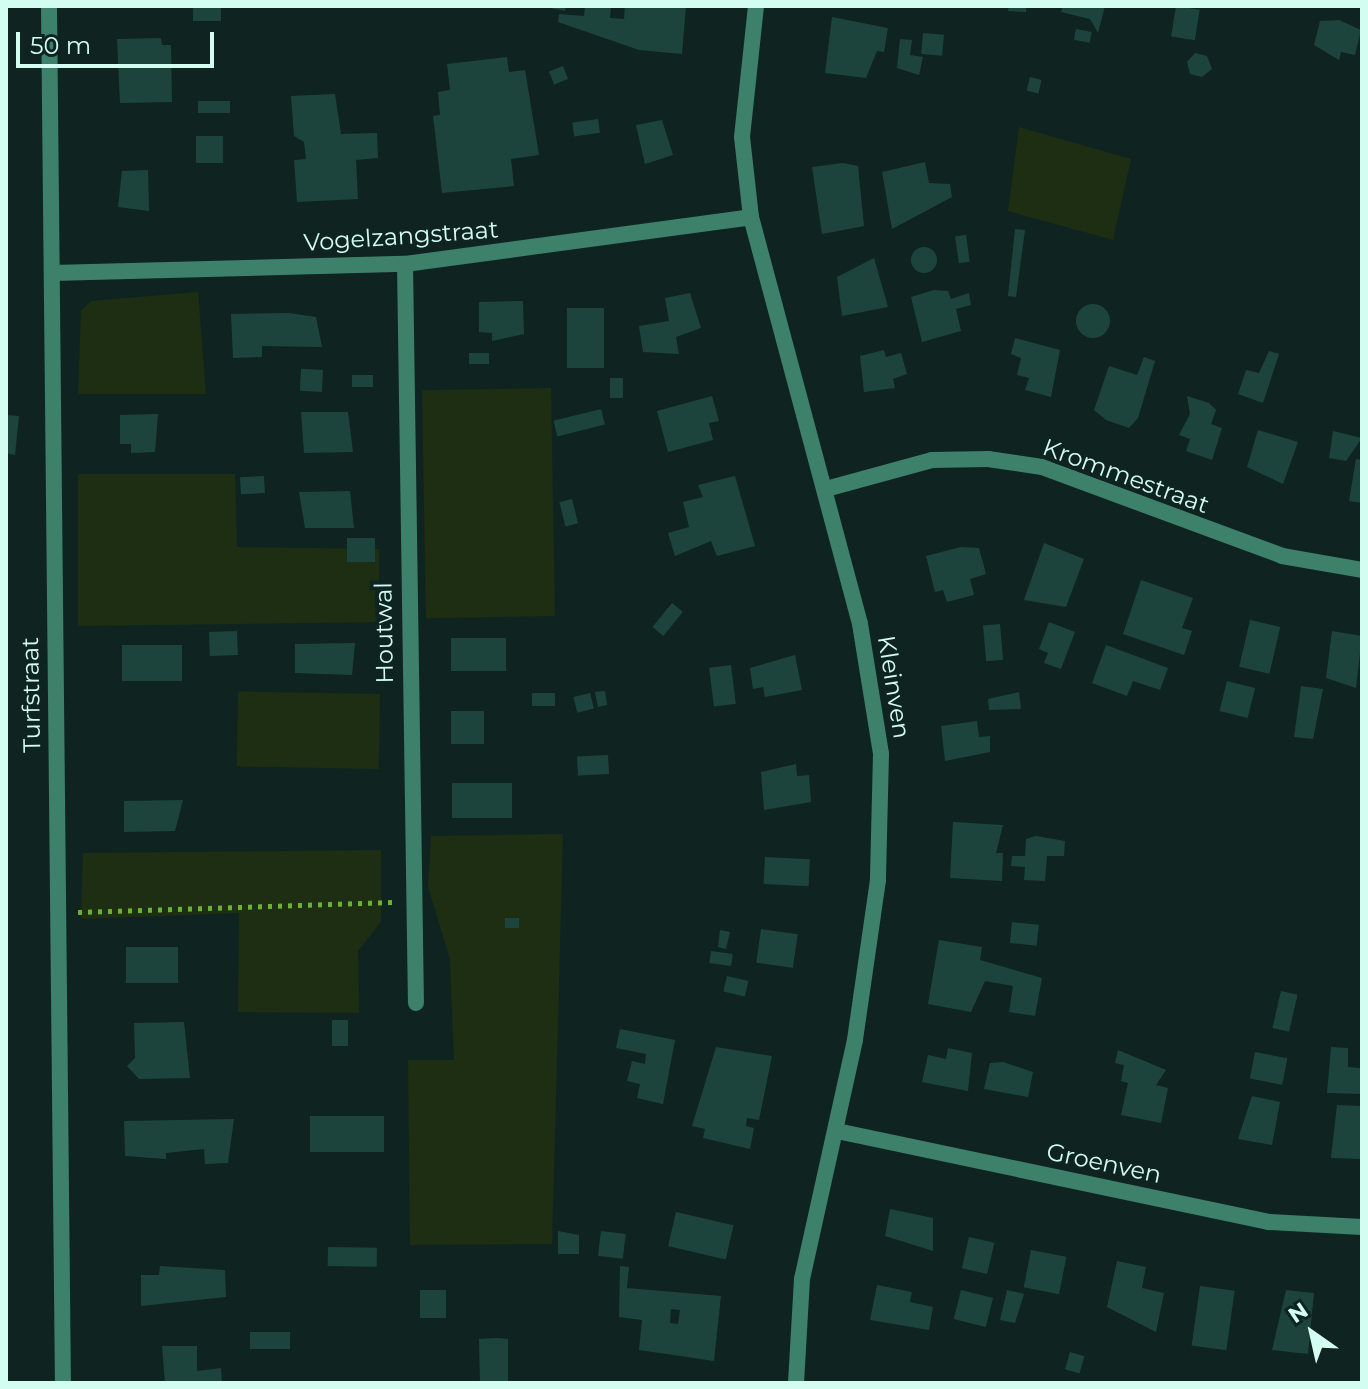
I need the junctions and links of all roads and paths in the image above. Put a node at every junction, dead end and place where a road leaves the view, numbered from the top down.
1 (49, 6) edge
2 (756, 6) edge
3 (751, 217) junction
4 (405, 264) junction
5 (52, 273) junction
6 (826, 489) junction
7 (1362, 570) edge
8 (393, 902) dead end
9 (69, 912) dead end
10 (416, 1003) dead end
11 (837, 1131) junction
12 (1362, 1227) edge
13 (63, 1383) edge
14 (796, 1383) edge

1 - 5 street, Turfstraat
2 - 3 street, Kleinven
3 - 4 street, Vogelzangstraat
3 - 6 street, Kleinven
4 - 5 street, Vogelzangstraat
4 - 10 street, Houtwal
5 - 13 street, Turfstraat
6 - 7 street, Krommestraat
6 - 11 street, Kleinven
8 - 9 path
11 - 12 street, Groenven
11 - 14 street, Kleinven

